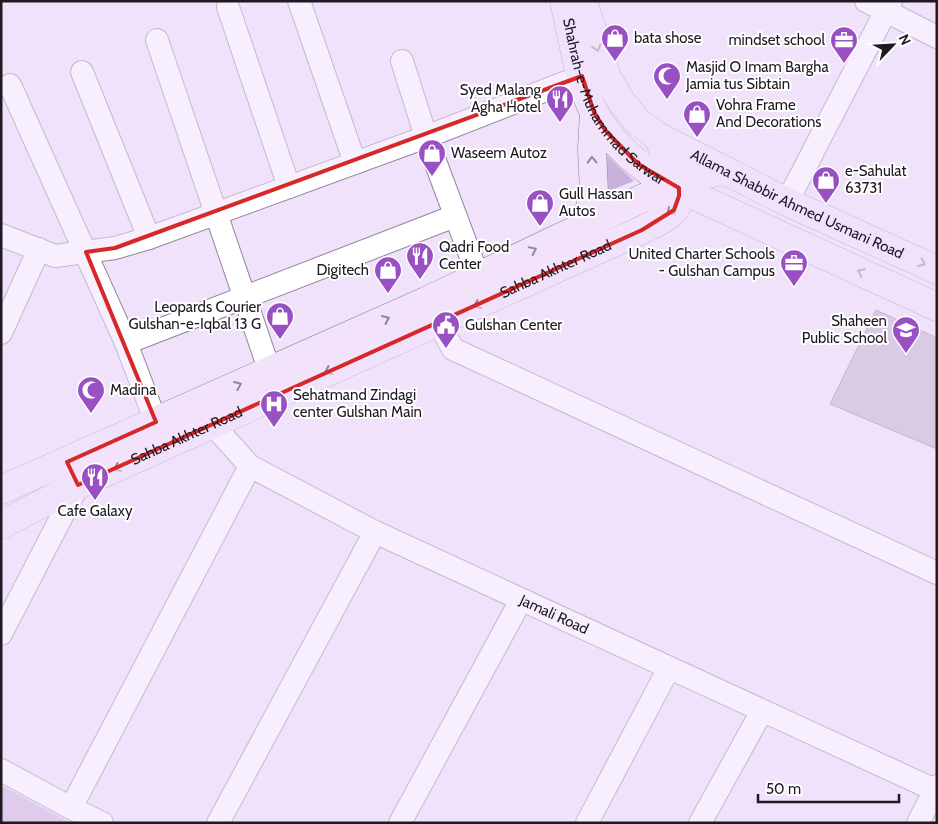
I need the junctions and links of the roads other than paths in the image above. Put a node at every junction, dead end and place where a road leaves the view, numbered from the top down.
1 (299, 1) edge
2 (564, 1) edge
3 (583, 1) edge
4 (866, 1) edge
5 (889, 6) edge
6 (228, 7) dead end
7 (937, 37) edge
8 (157, 40) dead end
9 (402, 61) dead end
10 (82, 72) dead end
11 (582, 76) junction
12 (10, 84) dead end
13 (594, 112) junction
14 (657, 136) junction
15 (426, 137) junction
16 (355, 163) junction
17 (726, 171) junction
18 (676, 185) junction
19 (289, 187) junction
20 (788, 202) junction
21 (216, 213) junction
22 (455, 216) junction
23 (585, 225) junction
24 (1, 234) edge
25 (149, 238) junction
26 (39, 249) junction
27 (86, 252) junction
28 (937, 270) edge
29 (478, 276) junction
30 (245, 297) junction
31 (937, 306) edge
32 (432, 311) junction
33 (1, 333) edge
34 (126, 343) junction
35 (270, 372) junction
36 (203, 400) junction
37 (156, 422) junction
38 (214, 425) junction
39 (250, 466) junction
40 (72, 474) junction
41 (1, 490) edge
42 (1, 525) edge
43 (375, 532) junction
44 (937, 573) edge
45 (521, 600) junction
46 (1, 634) edge
47 (669, 668) junction
48 (762, 710) junction
49 (1, 770) edge
50 (936, 789) edge
51 (71, 808) junction
52 (102, 823) edge
53 (218, 823) edge
54 (400, 823) edge
55 (587, 823) edge
56 (700, 823) edge
57 (918, 823) edge

1 - 16 street
2 - 11 main road, Shahrah-e-Muhammad Sarwar
3 -> 14 main road, Shahrah-e-Muhammad Sarwar
4 - 5 street
5 - 7 street
5 - 20 street
6 - 19 street
8 - 21 street
9 - 15 street
10 - 25 street
11 - 13 main road, Shahrah-e-Muhammad Sarwar
11 - 15 street
12 - 27 street
13 - 18 main road, Shahrah-e-Muhammad Sarwar
23 -> 13 main road
14 - 17 main road, Allama Shabbir Ahmed Usmani Road
14 - 18 main road
15 - 16 street
15 - 22 street
16 - 19 street
17 - 18 main road, Sahba Akhter Road
17 - 20 main road, Allama Shabbir Ahmed Usmani Road
18 - 23 main road, Sahba Akhter Road
31 -> 18 main road
18 -> 32 main road, Sahba Akhter Road
19 - 21 street
20 -> 28 main road, Allama Shabbir Ahmed Usmani Road
21 - 25 street
21 - 30 street
22 - 29 street
22 - 30 street
29 -> 23 main road, Sahba Akhter Road
24 - 26 street
25 - 27 street
26 - 27 street
26 - 33 street
27 - 34 street
29 - 32 main road, Sahba Akhter Road
30 - 34 street
30 - 35 street
35 -> 32 main road, Sahba Akhter Road
32 -> 38 main road, Sahba Akhter Road
32 - 44 street
34 - 37 street
36 -> 35 main road, Sahba Akhter Road
36 - 37 main road, Sahba Akhter Road
36 - 38 street, Jamali Road
37 - 40 main road, Sahba Akhter Road
38 - 39 street, Jamali Road
38 -> 40 main road, Sahba Akhter Road
39 - 43 street, Jamali Road
39 - 51 street
40 - 41 main road, Sahba Akhter Road
40 - 42 main road, Sahba Akhter Road
40 - 46 street
43 - 45 street, Jamali Road
43 - 53 street
45 - 47 street, Jamali Road
45 - 54 street
47 - 48 street, Jamali Road
47 - 55 street
48 - 50 street, Jamali Road
48 - 56 street
49 - 51 street
50 - 57 street
51 - 52 street

